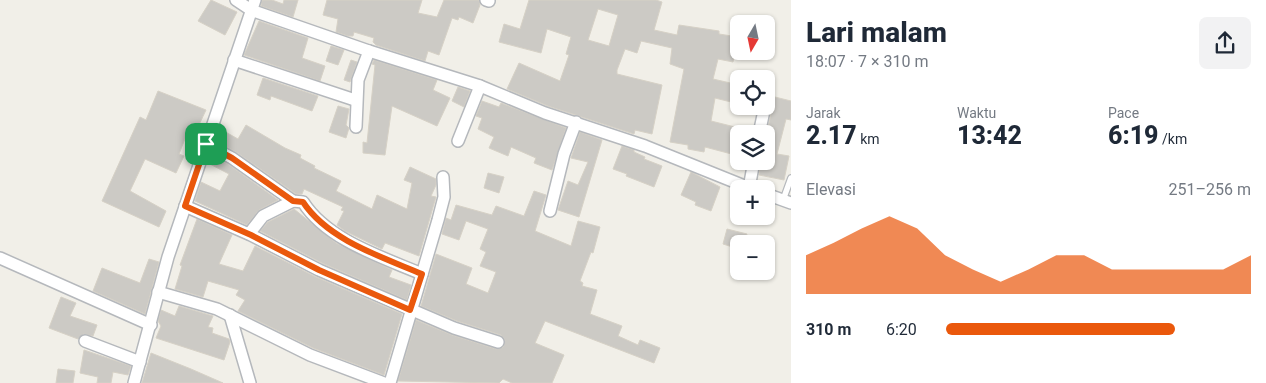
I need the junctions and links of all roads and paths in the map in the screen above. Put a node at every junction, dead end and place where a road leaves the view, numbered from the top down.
1 (236, 0) edge
2 (253, 5) edge
3 (369, 52) junction
4 (234, 60) junction
5 (480, 86) junction
6 (350, 99) junction
7 (576, 122) junction
8 (356, 127) dead end
9 (458, 141) dead end
10 (206, 144) junction
11 (443, 178) dead end
12 (791, 178) edge
13 (730, 180) edge
14 (775, 197) edge
15 (787, 202) edge
16 (301, 204) junction
17 (185, 206) junction
18 (550, 211) dead end
19 (254, 236) junction
20 (0, 258) edge
21 (422, 274) junction
22 (158, 292) junction
23 (410, 310) junction
24 (225, 312) junction
25 (151, 325) junction
26 (85, 342) dead end
27 (498, 342) dead end
28 (140, 362) junction
29 (134, 383) edge
30 (250, 383) edge
31 (384, 383) edge
32 (390, 383) edge

1 - 2 street
2 - 3 street
2 - 4 street
3 - 5 street
3 - 6 street
4 - 6 street
4 - 10 street
5 - 7 street
5 - 9 street
6 - 8 street
7 - 13 street
7 - 18 street
10 - 16 street
10 - 17 street
11 - 21 street
12 - 15 lane
14 - 15 street
16 - 19 street
16 - 21 street
17 - 19 street
17 - 22 street
19 - 23 street
20 - 25 street
21 - 23 street
22 - 24 street
22 - 25 street
23 - 27 street
23 - 32 street
24 - 30 street
24 - 31 street
25 - 28 street
26 - 28 street
28 - 29 street

